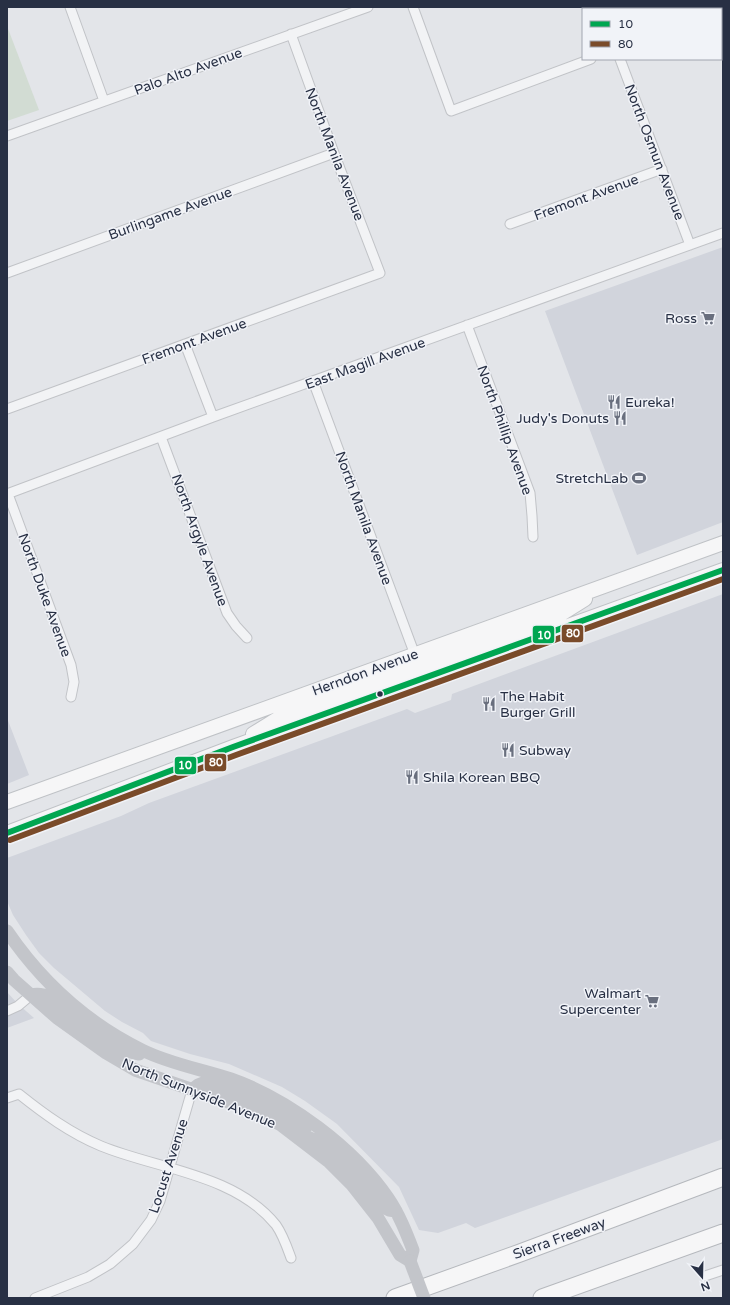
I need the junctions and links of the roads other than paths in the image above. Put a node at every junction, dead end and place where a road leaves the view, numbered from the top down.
1 (70, 7) edge
2 (368, 7) edge
3 (413, 7) edge
4 (291, 34) junction
5 (588, 60) edge
6 (620, 60) edge
7 (104, 101) junction
8 (7, 136) edge
9 (334, 153) junction
10 (662, 169) junction
11 (510, 224) dead end
12 (723, 233) edge
13 (690, 245) junction
14 (7, 273) edge
15 (380, 273) joint
16 (468, 326) junction
17 (185, 344) junction
18 (313, 381) junction
19 (7, 409) edge
20 (213, 417) junction
21 (161, 437) junction
22 (7, 494) edge
23 (533, 537) dead end
24 (723, 543) edge
25 (723, 565) edge
26 (723, 570) edge
27 (708, 575) junction
28 (605, 586) junction
29 (247, 638) dead end
30 (415, 655) junction
31 (417, 681) junction
32 (71, 697) dead end
33 (232, 747) junction
34 (7, 802) edge
35 (7, 833) edge
36 (7, 931) edge
37 (7, 972) edge
38 (31, 995) junction
39 (7, 1011) edge
40 (164, 1060) junction
41 (192, 1090) junction
42 (7, 1098) edge
43 (281, 1126) junction
44 (333, 1139) junction
45 (170, 1167) junction
46 (723, 1177) edge
47 (396, 1211) junction
48 (723, 1233) edge
49 (291, 1258) dead end
50 (410, 1261) junction
51 (723, 1270) edge
52 (705, 1276) dead end
53 (35, 1298) edge
54 (395, 1298) edge
55 (424, 1298) edge
56 (542, 1298) edge

1 - 7 street
2 - 4 street, Palo Alto Avenue
3 - 5 street
4 - 7 street, Palo Alto Avenue
4 - 9 street, North Manila Avenue
6 - 10 street, North Osmun Avenue
7 - 8 street, Palo Alto Avenue
9 - 14 street, Burlingame Avenue
9 - 15 street, North Manila Avenue
10 - 11 street, Fremont Avenue
10 - 13 street, North Osmun Avenue
12 - 13 street, East Magill Avenue
13 - 16 street, East Magill Avenue
15 - 17 street, Fremont Avenue
16 - 18 street, East Magill Avenue
16 - 23 street, North Phillip Avenue
17 - 19 street, Fremont Avenue
17 - 20 street
18 - 20 street, East Magill Avenue
18 - 30 street, North Manila Avenue
20 - 21 street, East Magill Avenue
21 - 22 street, East Magill Avenue
21 - 29 street, North Argyle Avenue
22 - 32 street, North Duke Avenue
24 - 28 main road, Herndon Avenue
25 - 27 main road
26 - 27 main road, Herndon Avenue
27 - 31 main road, Herndon Avenue
28 - 30 main road, Herndon Avenue
28 - 31 main road
30 - 33 main road
30 - 34 main road, Herndon Avenue
31 - 33 main road, Herndon Avenue
33 - 35 main road, Herndon Avenue
36 - 40 main road, North Sunnyside Avenue
37 - 38 main road, North Sunnyside Avenue
38 - 39 street
38 - 40 main road
38 - 41 main road, North Sunnyside Avenue
40 - 44 main road, North Sunnyside Avenue
41 - 43 main road, North Sunnyside Avenue
41 - 44 main road
41 - 45 street, Locust Avenue
42 - 45 street
43 - 47 main road
43 - 50 main road, North Sunnyside Avenue
44 - 47 main road, North Sunnyside Avenue
45 - 49 street
45 - 53 street, Locust Avenue
46 - 54 highway, Sierra Freeway
47 - 50 main road, North Sunnyside Avenue
48 - 56 highway
50 - 55 main road, North Sunnyside Avenue, bridge
51 - 52 street

